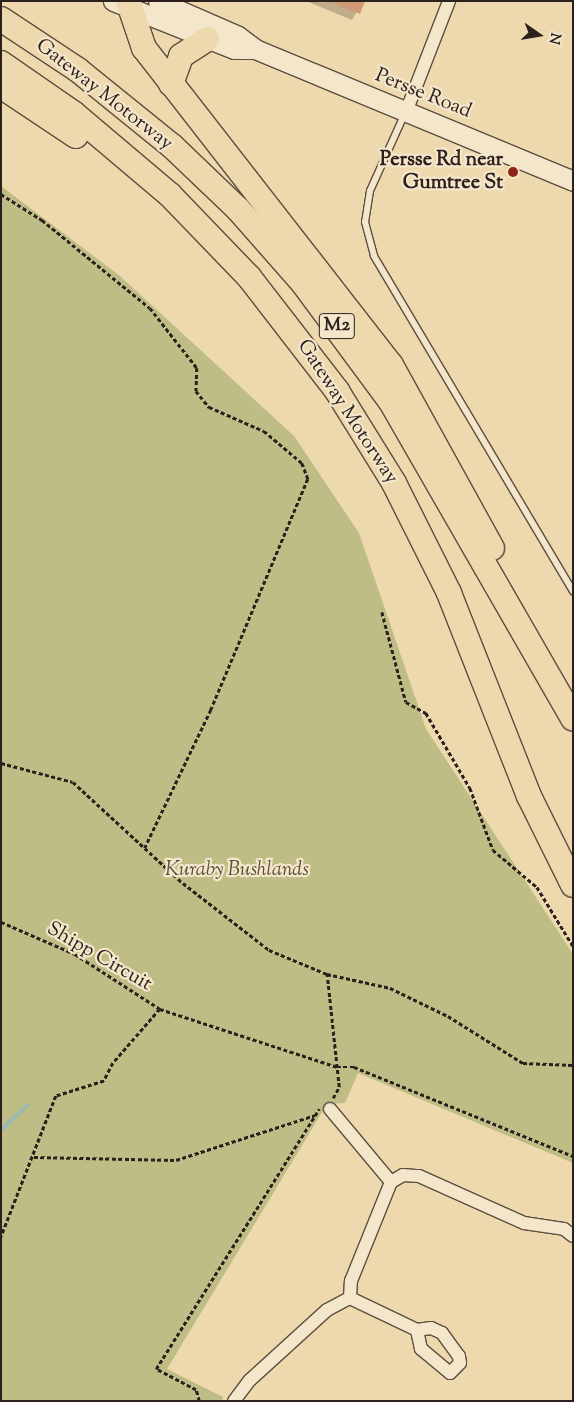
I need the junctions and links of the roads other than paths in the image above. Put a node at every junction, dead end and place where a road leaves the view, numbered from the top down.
1 (158, 1) edge
2 (449, 1) edge
3 (124, 4) edge
4 (1, 19) edge
5 (207, 39) junction
6 (255, 49) junction
7 (1, 63) edge
8 (171, 84) junction
9 (1, 86) edge
10 (406, 112) junction
11 (573, 181) edge
12 (170, 195) junction
13 (573, 591) edge
14 (573, 710) edge
15 (573, 718) edge
16 (573, 885) edge
17 (330, 1109) road end
18 (391, 1182) junction
19 (573, 1236) edge
20 (350, 1298) junction
21 (417, 1330) dead end
22 (234, 1401) edge

1 - 6 street, Persse Road
2 - 10 street
3 - 5 street, Persse Road
3 - 8 highway
4 - 15 highway, Gateway Motorway / M2
5 - 6 street, Persse Road
5 - 8 highway
6 - 10 street, Persse Road
7 - 12 highway, Gateway Motorway / M2
8 - 14 highway
9 - 12 highway
10 - 11 street, Persse Road
10 - 13 lane
12 - 16 highway, Gateway Motorway / M2
17 - 18 street
18 - 19 street
18 - 20 street
20 - 21 street
20 - 22 street

